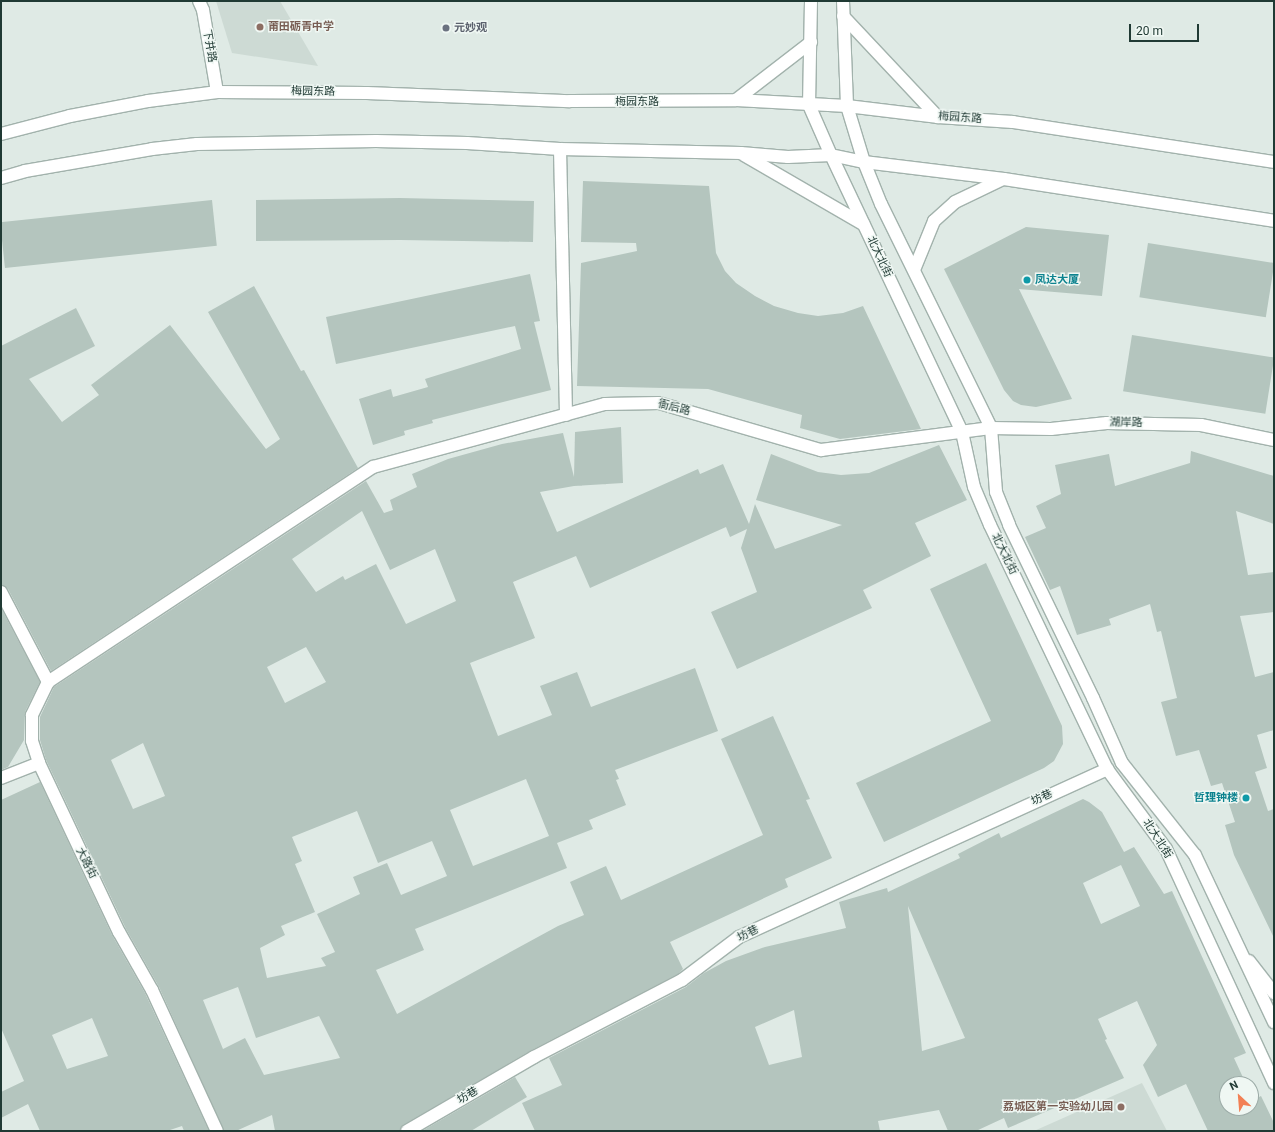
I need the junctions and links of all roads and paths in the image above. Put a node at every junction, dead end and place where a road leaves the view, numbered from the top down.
1 (200, 1) edge
2 (811, 1) edge
3 (842, 1) edge
4 (843, 16) junction
5 (811, 42) junction
6 (217, 92) junction
7 (736, 100) junction
8 (809, 105) junction
9 (846, 106) junction
10 (938, 117) junction
11 (1, 134) edge
12 (560, 149) junction
13 (741, 153) junction
14 (831, 155) junction
15 (864, 162) junction
16 (1274, 162) edge
17 (1, 178) edge
18 (1004, 179) junction
19 (1274, 221) edge
20 (863, 224) junction
21 (914, 270) junction
22 (566, 415) junction
23 (991, 428) junction
24 (977, 430) joint
25 (962, 432) junction
26 (1274, 440) edge
27 (1, 592) edge
28 (48, 682) junction
29 (39, 764) junction
30 (1107, 769) junction
31 (1, 778) edge
32 (1238, 946) junction
33 (1274, 993) edge
34 (1274, 1022) edge
35 (1274, 1083) edge
36 (217, 1131) edge
37 (407, 1131) edge

1 - 6 main road, 下井路
2 - 5 main road, 北大北街
3 - 4 main road, 北大北街
4 - 9 main road, 北大北街
4 - 10 main road
5 - 7 main road
5 - 8 main road, 北大北街
6 - 7 main road, 梅园东路
6 - 11 main road, 梅园东路
7 - 8 main road, 梅园东路
8 - 9 main road, 梅园东路
8 - 14 main road, 北大北街
9 - 10 main road, 梅园东路
9 - 15 main road, 北大北街
10 - 16 main road, 梅园东路
12 - 13 main road
12 - 17 main road
12 - 22 main road
13 - 14 main road
13 - 20 main road
14 - 15 main road
14 - 20 main road, 北大北街
15 - 18 main road
15 - 21 main road, 北大北街
18 - 19 main road
18 - 21 main road
20 - 25 main road, 北大北街
21 - 23 main road, 北大北街
22 - 25 main road, 衙后路
22 - 28 main road, 衙后路
23 - 24 main road, 湖岸路
23 - 26 main road, 湖岸路
23 - 32 main road, 北大北街
24 - 25 main road, 衙后路
25 - 30 main road, 北大北街
27 - 28 main road
28 - 29 main road, 大路街
29 - 31 main road
29 - 36 main road, 大路街
30 - 35 main road, 北大北街
30 - 37 main road, 坊巷
32 - 33 main road
32 - 34 main road, 北大北街

